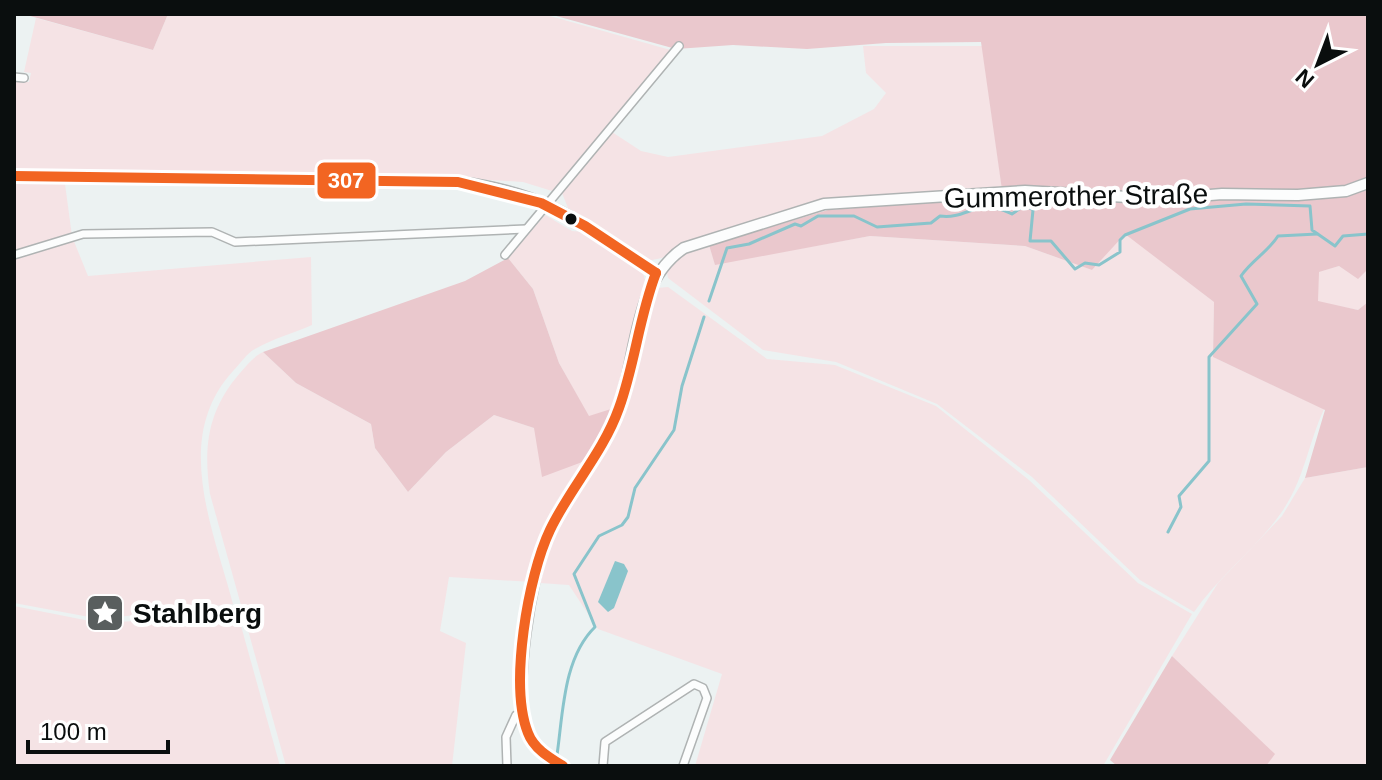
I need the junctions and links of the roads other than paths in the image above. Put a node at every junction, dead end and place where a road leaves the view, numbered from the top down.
1 (679, 46) dead end
2 (14, 77) edge
3 (24, 78) dead end
4 (14, 176) edge
5 (1368, 183) edge
6 (550, 204) junction
7 (526, 229) junction
8 (14, 255) edge
9 (505, 255) dead end
10 (656, 273) junction
11 (523, 713) junction
12 (507, 766) edge
13 (563, 766) edge
14 (603, 766) edge
15 (683, 766) edge

1 - 6 street
2 - 3 street
4 - 6 street
5 - 10 street, Gummerother Straße
6 - 7 street
6 - 10 street
7 - 8 street
7 - 9 street
10 - 11 street
11 - 12 street
11 - 13 street
14 - 15 street

